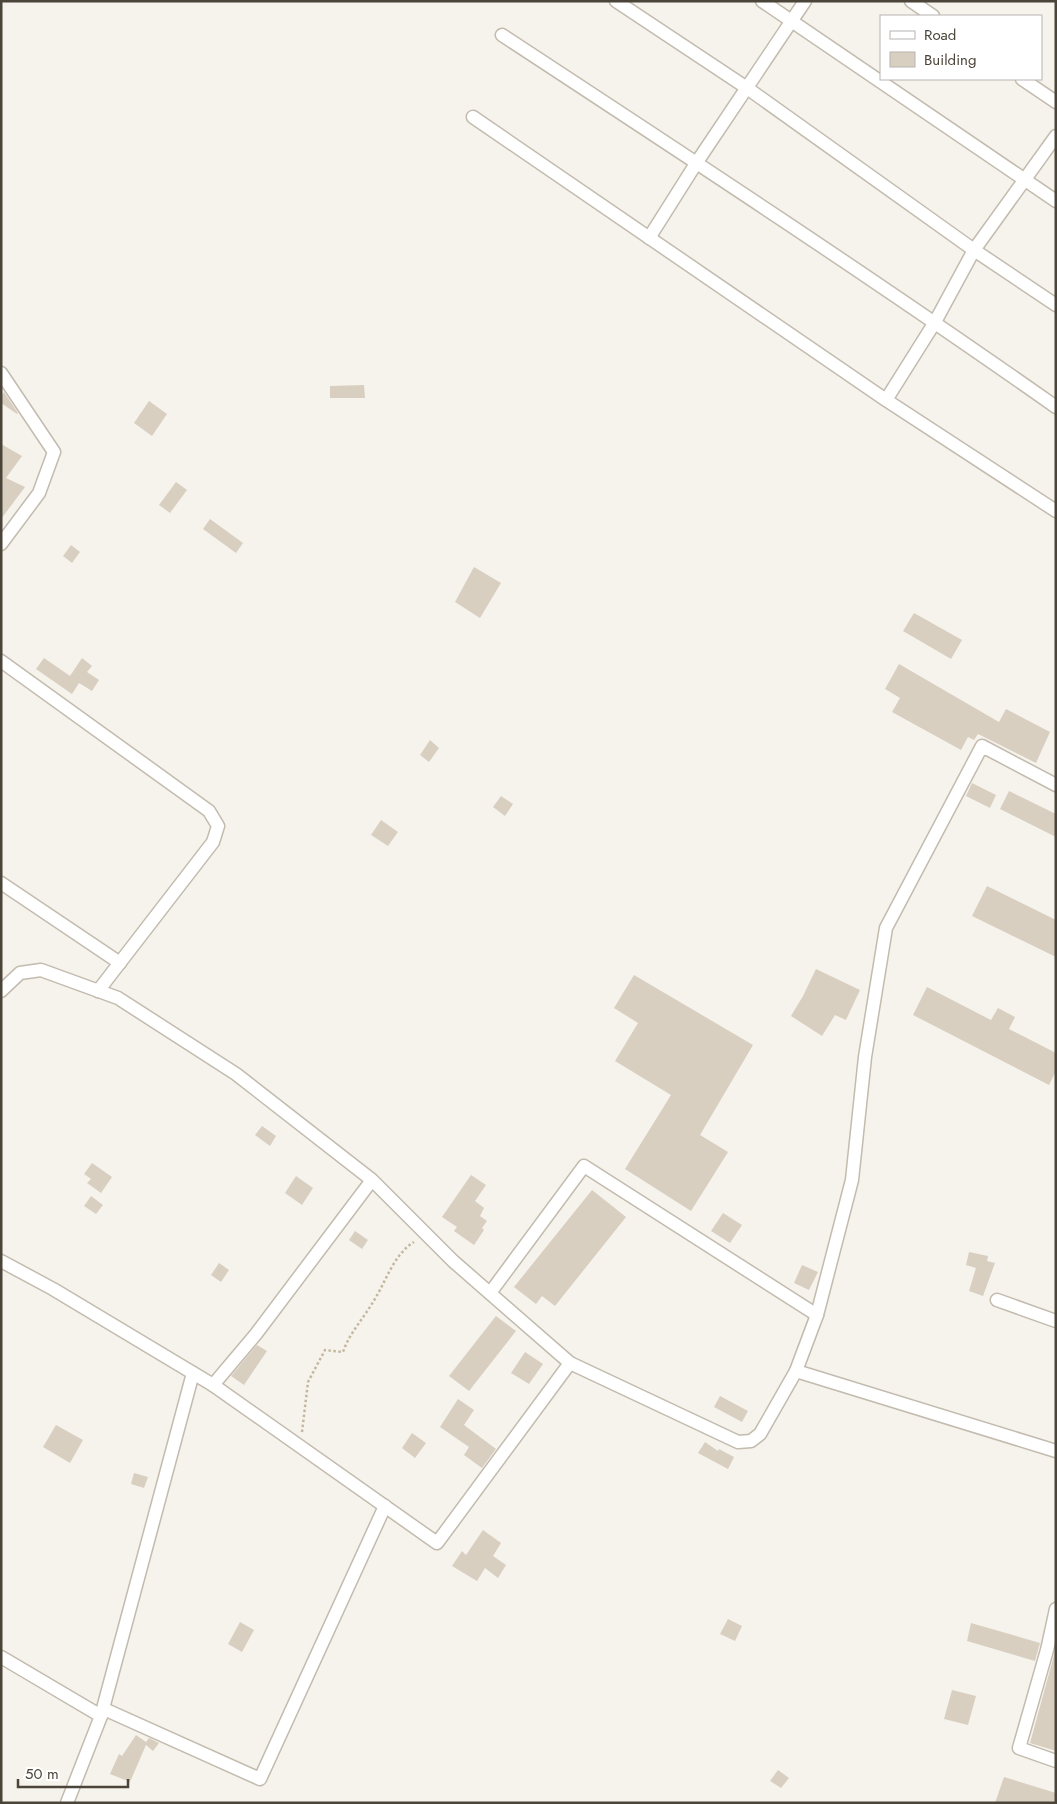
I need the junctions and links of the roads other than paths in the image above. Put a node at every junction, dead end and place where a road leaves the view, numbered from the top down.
1 (616, 1) edge
2 (762, 1) edge
3 (805, 1) edge
4 (912, 1) edge
5 (932, 15) edge
6 (792, 21) junction
7 (502, 35) dead end
8 (1023, 80) edge
9 (747, 88) junction
10 (1056, 102) edge
11 (473, 117) dead end
12 (1056, 136) edge
13 (697, 162) junction
14 (1024, 180) junction
15 (1056, 201) edge
16 (649, 238) junction
17 (974, 250) junction
18 (1056, 305) edge
19 (935, 322) junction
20 (1, 373) edge
21 (886, 400) junction
22 (1056, 407) edge
23 (1056, 511) edge
24 (1, 544) edge
25 (1, 661) edge
26 (1056, 785) edge
27 (1, 883) edge
28 (120, 963) junction
29 (1, 991) edge
30 (98, 991) junction
31 (372, 1180) junction
32 (1, 1262) edge
33 (490, 1293) junction
34 (997, 1300) dead end
35 (817, 1315) junction
36 (1056, 1321) edge
37 (570, 1363) junction
38 (796, 1371) junction
39 (193, 1373) junction
40 (212, 1385) junction
41 (1056, 1451) edge
42 (385, 1506) junction
43 (1056, 1609) edge
44 (1, 1657) edge
45 (103, 1713) junction
46 (1056, 1761) edge
47 (67, 1803) edge

1 - 9 street
2 - 6 street
3 - 6 street
4 - 5 street
6 - 9 street
6 - 14 street
7 - 13 street
8 - 10 street
9 - 13 street
9 - 17 street
11 - 16 street
12 - 14 street
13 - 16 street
13 - 19 street
14 - 15 street
14 - 17 street
16 - 21 street
17 - 18 street
17 - 19 street
19 - 21 street
19 - 22 street
20 - 24 street
21 - 23 street
25 - 28 street
26 - 35 street
27 - 28 street
28 - 30 street
29 - 30 street
30 - 31 street
31 - 33 street
31 - 40 street
32 - 39 street
33 - 35 street
33 - 37 street
34 - 36 street
35 - 38 street
37 - 38 street
37 - 42 street
38 - 41 street
39 - 40 street
39 - 45 street
40 - 42 street
42 - 45 street
43 - 46 street
44 - 45 street
45 - 47 street

